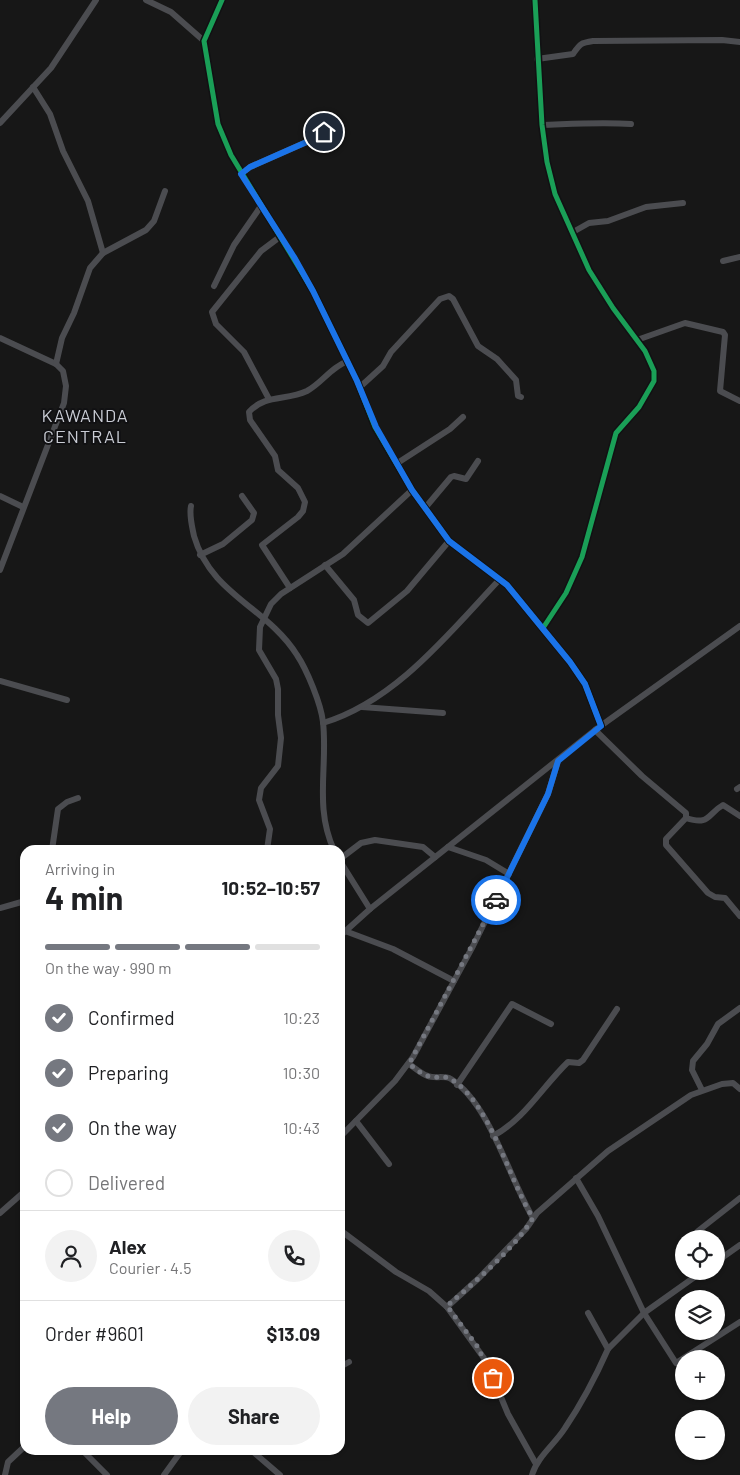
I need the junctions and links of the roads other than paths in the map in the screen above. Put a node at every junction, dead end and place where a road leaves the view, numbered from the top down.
1 (96, 0) edge
2 (146, 0) edge
3 (222, 0) edge
4 (534, 0) edge
5 (204, 41) junction
6 (740, 42) edge
7 (537, 59) junction
8 (33, 87) junction
9 (0, 123) edge
10 (630, 124) dead end
11 (331, 125) dead end
12 (542, 125) junction
13 (241, 174) junction
14 (165, 191) dead end
15 (683, 203) dead end
16 (261, 206) junction
17 (573, 232) junction
18 (281, 236) junction
19 (103, 253) junction
20 (740, 257) edge
21 (723, 261) dead end
22 (214, 286) dead end
23 (0, 338) edge
24 (637, 340) junction
25 (348, 361) junction
26 (56, 364) junction
27 (360, 387) junction
28 (521, 397) dead end
29 (269, 398) junction
30 (740, 401) edge
31 (463, 417) dead end
32 (478, 461) dead end
33 (396, 464) junction
34 (412, 490) junction
35 (0, 496) edge
36 (242, 496) dead end
37 (23, 506) junction
38 (192, 506) dead end
39 (425, 508) junction
40 (449, 541) junction
41 (200, 555) junction
42 (325, 565) junction
43 (0, 570) edge
44 (500, 579) junction
45 (290, 588) junction
46 (264, 619) junction
47 (740, 626) edge
48 (543, 628) junction
49 (0, 681) edge
50 (67, 700) dead end
51 (361, 707) junction
52 (443, 713) dead end
53 (323, 723) junction
54 (598, 728) junction
55 (558, 761) junction
56 (78, 798) dead end
57 (740, 816) edge
58 (686, 818) junction
59 (53, 845) edge
60 (268, 845) edge
61 (333, 845) edge
62 (448, 847) junction
63 (345, 856) edge
64 (435, 857) junction
65 (345, 868) edge
66 (509, 874) junction
67 (20, 902) edge
68 (0, 908) edge
69 (370, 909) junction
70 (740, 916) edge
71 (345, 930) edge
72 (345, 934) edge
73 (454, 981) junction
74 (740, 1008) edge
75 (617, 1009) dead end
76 (551, 1024) dead end
77 (409, 1064) junction
78 (457, 1085) junction
79 (702, 1090) junction
80 (740, 1090) edge
81 (356, 1121) junction
82 (345, 1132) edge
83 (493, 1136) junction
84 (389, 1164) dead end
85 (576, 1178) junction
86 (20, 1195) edge
87 (740, 1198) edge
88 (0, 1213) edge
89 (533, 1218) junction
90 (699, 1230) edge
91 (345, 1234) edge
92 (740, 1245) edge
93 (725, 1256) edge
94 (690, 1280) edge
95 (447, 1306) junction
96 (588, 1313) dead end
97 (644, 1313) junction
98 (740, 1322) edge
99 (608, 1349) junction
100 (349, 1362) dead end
101 (345, 1364) edge
102 (20, 1451) edge
103 (87, 1455) edge
104 (178, 1455) edge
105 (257, 1455) edge
106 (536, 1464) junction
107 (5, 1475) edge
108 (107, 1475) edge
109 (164, 1475) edge
110 (280, 1475) edge
111 (532, 1475) edge

1 - 8 street
2 - 5 street
3 - 5 street
4 - 7 street
5 - 13 street
6 - 7 street
7 - 12 street
8 - 9 street
8 - 19 street
10 - 12 street
11 - 13 street
12 - 17 street
13 - 16 street
14 - 19 street
15 - 17 street
16 - 18 street
16 - 22 street
17 - 24 street
18 - 25 street
18 - 29 street
19 - 26 street
20 - 21 street
23 - 26 street
24 - 30 street
24 - 48 street
25 - 27 street
25 - 29 street
26 - 37 street
27 - 28 street
27 - 33 street
29 - 45 street
31 - 33 street
32 - 39 street
33 - 34 street
34 - 39 street
34 - 42 street
35 - 37 street
36 - 41 street
37 - 43 street
38 - 41 street
39 - 40 street
40 - 42 street
40 - 44 street
41 - 46 street
42 - 45 street
44 - 48 street
44 - 51 street
45 - 46 street
46 - 53 street
46 - 60 street
47 - 54 street
48 - 54 street
49 - 50 street
51 - 52 street
51 - 53 street
53 - 61 street
54 - 55 street
54 - 58 street
55 - 62 street
55 - 66 street
56 - 59 street
57 - 58 street
58 - 70 street
62 - 64 street
62 - 66 street
63 - 64 street
64 - 69 street
65 - 69 street
66 - 73 street
67 - 68 street
69 - 71 street
72 - 73 street
73 - 77 street
74 - 79 street
75 - 83 street
76 - 78 street
77 - 78 street
77 - 81 street
78 - 83 street
79 - 80 street
79 - 85 street
81 - 82 street
81 - 84 street
83 - 89 street
85 - 89 street
85 - 97 street
86 - 88 street
87 - 90 street
89 - 95 street
91 - 95 street
92 - 93 street
94 - 97 street
95 - 106 street
96 - 99 street
97 - 98 street
97 - 99 street
99 - 106 street
100 - 101 street
102 - 107 street
103 - 108 street
104 - 109 street
105 - 110 street
106 - 111 street

